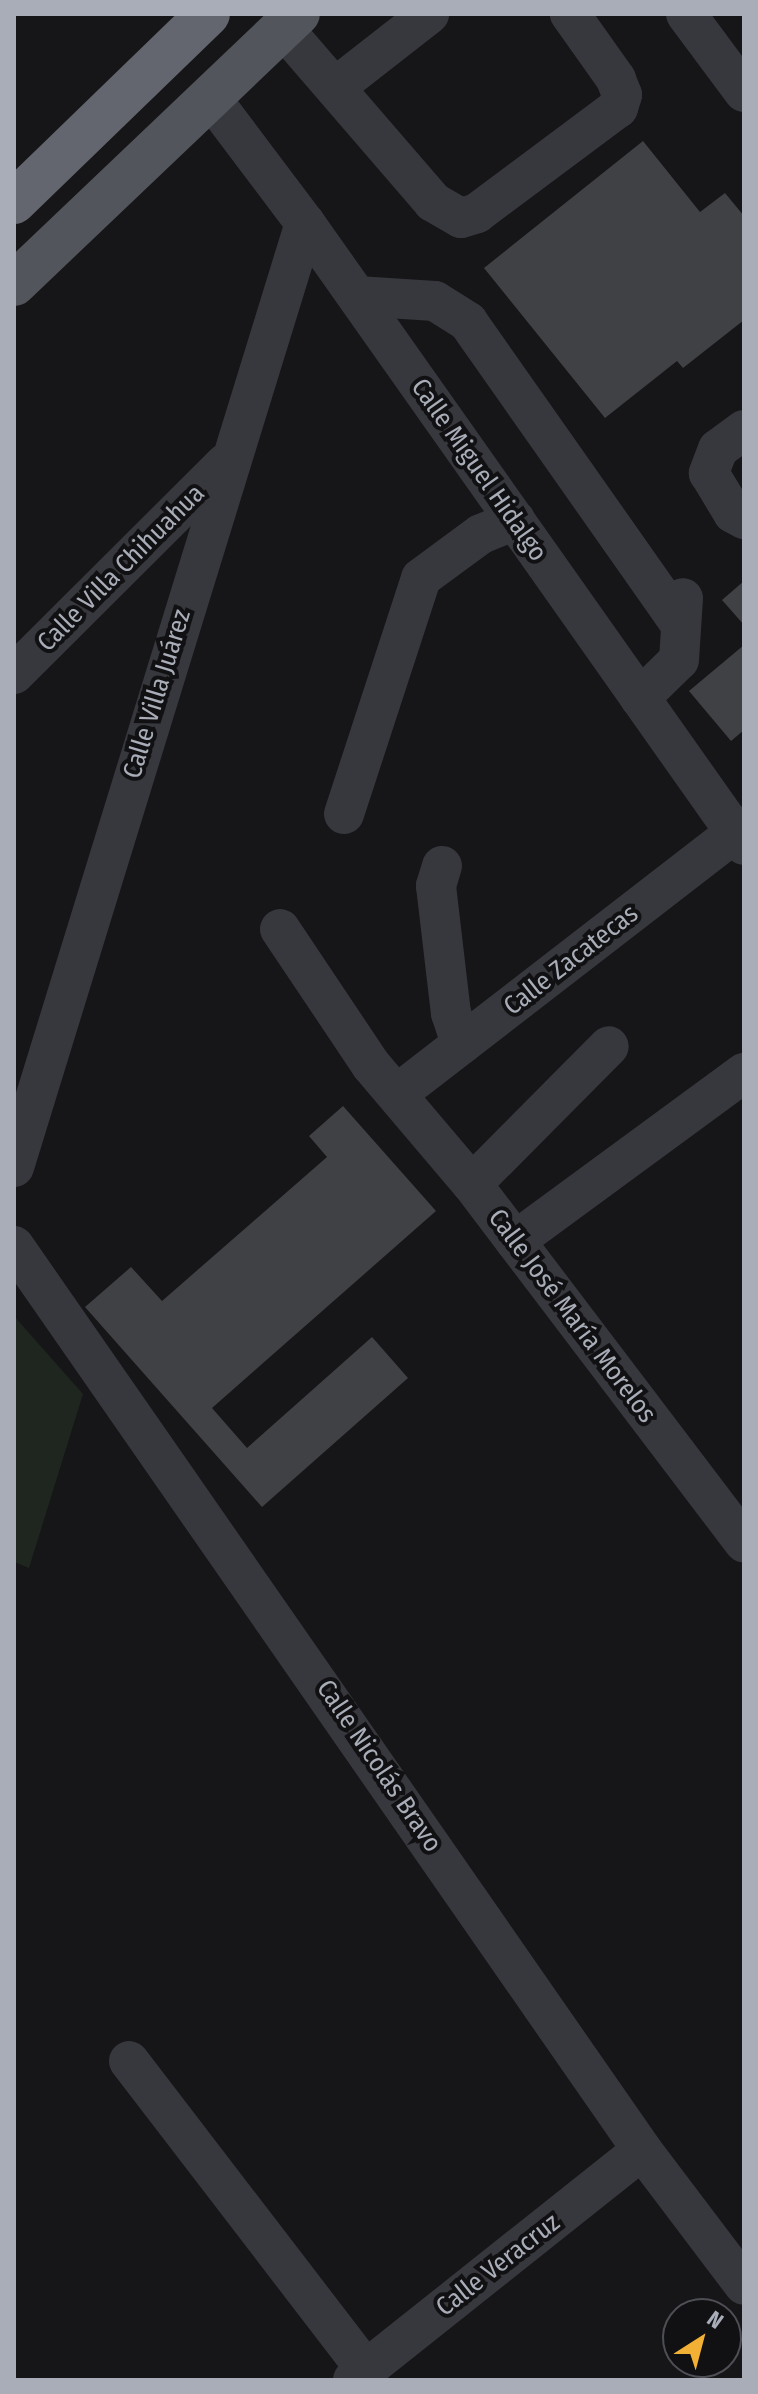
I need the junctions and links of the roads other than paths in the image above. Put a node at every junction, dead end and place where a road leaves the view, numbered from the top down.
1 (208, 14) edge
2 (429, 14) edge
3 (570, 14) edge
4 (686, 14) edge
5 (290, 21) edge
6 (337, 86) junction
7 (744, 92) edge
8 (210, 97) junction
9 (14, 202) edge
10 (305, 223) junction
11 (14, 284) edge
12 (357, 296) junction
13 (744, 430) edge
14 (228, 461) junction
15 (744, 519) edge
16 (515, 520) junction
17 (14, 674) edge
18 (640, 698) junction
19 (344, 814) dead end
20 (741, 835) edge
21 (442, 866) dead end
22 (280, 929) dead end
23 (461, 1044) junction
24 (609, 1046) dead end
25 (744, 1073) edge
26 (397, 1094) junction
27 (14, 1167) edge
28 (472, 1184) junction
29 (515, 1241) junction
30 (14, 1246) edge
31 (744, 1542) edge
32 (129, 2061) dead end
33 (642, 2150) junction
34 (744, 2285) edge
35 (359, 2375) edge

1 - 9 highway
2 - 6 street
3 - 6 street
4 - 7 street
5 - 6 street
5 - 8 main road
8 - 10 street, Calle Miguel Hidalgo
8 - 11 main road
10 - 12 street, Calle Miguel Hidalgo
10 - 14 street, Calle Villa Juárez
12 - 16 street, Calle Miguel Hidalgo
12 - 18 street
13 - 15 street
14 - 17 street, Calle Villa Chihuahua
14 - 27 street, Calle Villa Juárez
16 - 18 street, Calle Miguel Hidalgo
16 - 19 street
18 - 20 street, Calle Miguel Hidalgo
20 - 23 street, Calle Zacatecas
21 - 23 street
22 - 26 street, Calle José María Morelos
23 - 26 street, Calle Zacatecas
24 - 28 street
25 - 29 street
26 - 28 street, Calle José María Morelos
28 - 29 street, Calle José María Morelos
29 - 31 street, Calle José María Morelos
30 - 33 street, Calle Nicolás Bravo
32 - 35 street
33 - 34 street, Calle Nicolás Bravo
33 - 35 street, Calle Veracruz

